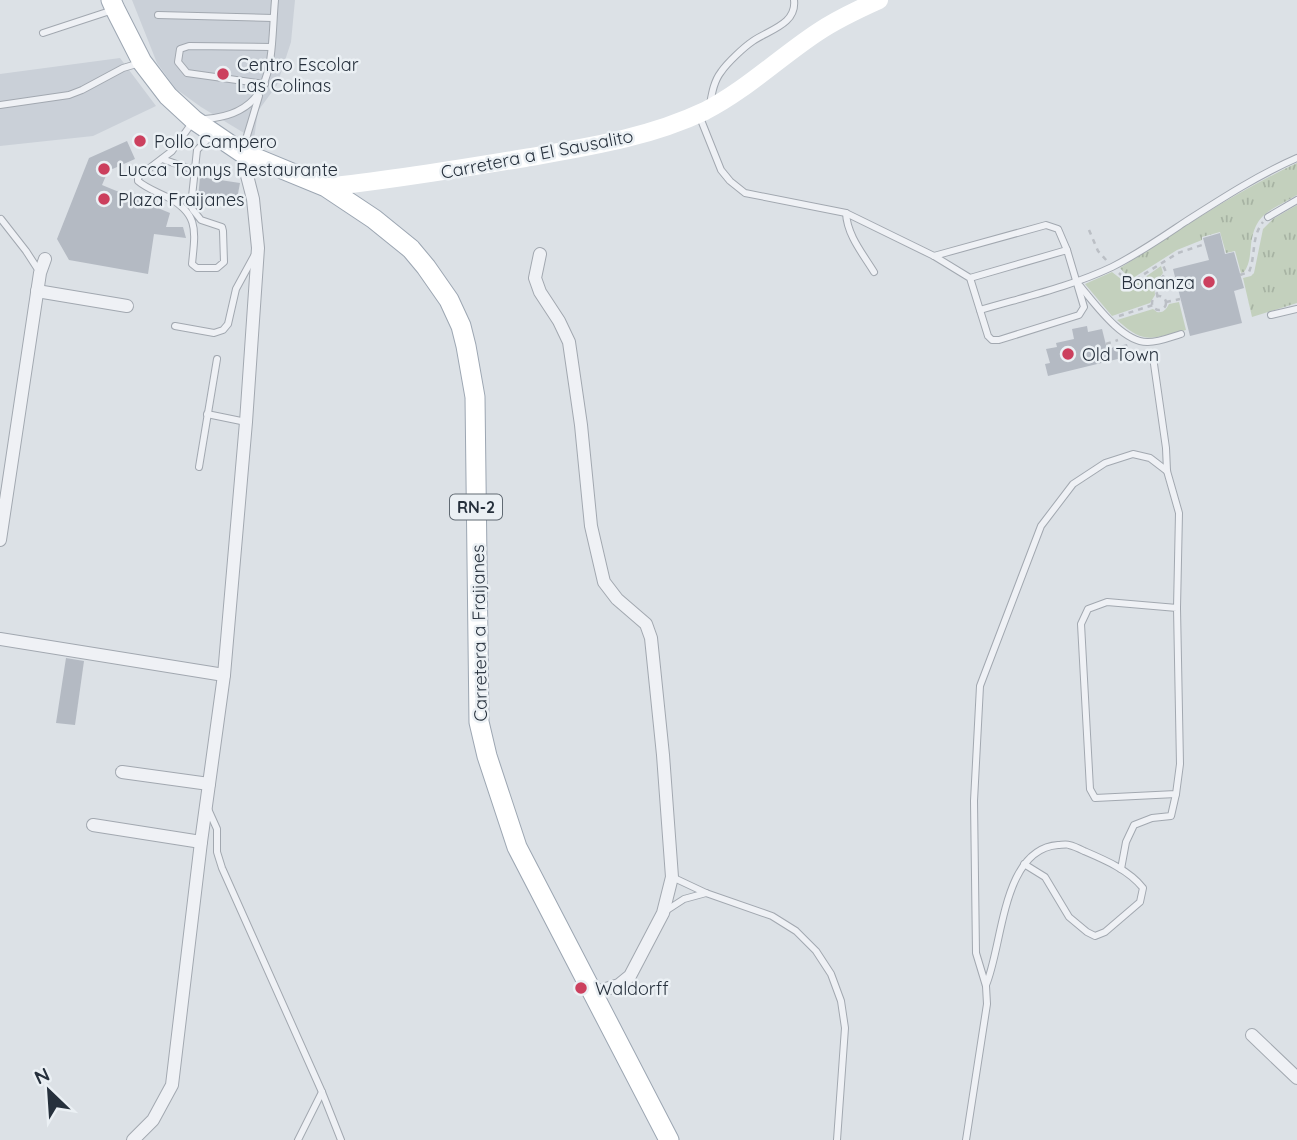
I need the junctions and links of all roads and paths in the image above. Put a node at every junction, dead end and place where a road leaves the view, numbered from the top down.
1 (275, 0) edge
2 (794, 0) edge
3 (880, 0) edge
4 (113, 5) edge
5 (158, 15) dead end
6 (274, 18) junction
7 (43, 33) dead end
8 (271, 47) junction
9 (142, 62) junction
10 (265, 84) junction
11 (260, 94) junction
12 (0, 105) edge
13 (704, 111) junction
14 (194, 120) junction
15 (214, 134) junction
16 (242, 152) junction
17 (1297, 158) edge
18 (162, 159) junction
19 (194, 170) junction
20 (326, 187) junction
21 (1297, 200) edge
22 (846, 213) junction
23 (1268, 217) joint
24 (1, 219) edge
25 (1089, 230) dead end
26 (1205, 244) dead end
27 (258, 248) junction
28 (1068, 250) junction
29 (540, 254) dead end
30 (933, 256) junction
31 (46, 259) dead end
32 (1161, 262) junction
33 (1113, 266) junction
34 (874, 272) dead end
35 (40, 273) junction
36 (1240, 275) dead end
37 (970, 278) junction
38 (1077, 282) junction
39 (37, 291) junction
40 (1158, 297) junction
41 (1180, 299) dead end
42 (1166, 302) junction
43 (1153, 305) junction
44 (127, 306) dead end
45 (1297, 309) edge
46 (980, 310) junction
47 (1271, 315) dead end
48 (1109, 319) junction
49 (174, 326) dead end
50 (1181, 334) dead end
51 (1153, 358) dead end
52 (217, 359) dead end
53 (206, 414) junction
54 (246, 422) junction
55 (199, 467) dead end
56 (1167, 471) junction
57 (3, 500) edge
58 (0, 540) edge
59 (1177, 608) junction
60 (0, 639) edge
61 (224, 675) junction
62 (122, 772) dead end
63 (209, 784) junction
64 (1176, 794) junction
65 (206, 804) junction
66 (93, 825) dead end
67 (201, 842) junction
68 (1024, 864) junction
69 (1121, 869) junction
70 (672, 877) junction
71 (706, 893) junction
72 (663, 913) junction
73 (986, 986) junction
74 (593, 993) junction
75 (1252, 1035) dead end
76 (1297, 1078) edge
77 (322, 1092) junction
78 (133, 1140) edge
79 (298, 1140) edge
80 (341, 1140) edge
81 (669, 1140) edge
82 (837, 1140) edge
83 (966, 1140) edge

1 - 6 lane
2 - 13 lane
3 - 13 street, Carretera a El Sausalito
4 - 7 lane
4 - 9 main road, Carretera a Fraijanes / RN-2
5 - 6 lane
6 - 8 lane
8 - 10 lane
8 - 10 lane
9 - 12 lane
9 - 14 main road, Carretera a Fraijanes / RN-2
10 - 11 lane
11 - 14 lane
11 - 16 lane
13 - 20 street, Carretera a El Sausalito
13 - 22 lane
14 - 15 main road, Carretera a Fraijanes / RN-2
14 - 18 lane
15 - 16 main road, Carretera a Fraijanes / RN-2
15 - 19 lane
16 - 20 main road, Carretera a Fraijanes / RN-2
16 - 27 street
17 - 33 lane
18 - 19 lane
18 - 19 lane
20 - 74 main road, Carretera a Fraijanes / RN-2
21 - 23 lane
22 - 30 lane
22 - 34 lane
23 - 36 path
24 - 35 lane
25 - 33 path
26 - 32 path
27 - 49 lane
27 - 54 street
28 - 30 lane
28 - 37 lane
28 - 38 lane
29 - 70 street
30 - 37 lane
31 - 35 street
32 - 33 path
32 - 40 path
33 - 38 lane
35 - 39 street
37 - 46 lane
38 - 46 lane
38 - 46 lane
38 - 48 lane
39 - 44 street
39 - 57 street
40 - 42 path
40 - 43 path
41 - 42 path
42 - 43 path
43 - 48 path
45 - 47 lane
48 - 50 lane
51 - 56 lane
52 - 53 lane
53 - 54 lane
53 - 55 lane
54 - 61 street
56 - 59 lane
56 - 73 lane
57 - 58 street
59 - 64 lane
59 - 64 lane
60 - 61 street
61 - 63 street
62 - 63 street
63 - 65 street
64 - 69 lane
65 - 67 street
65 - 77 lane
66 - 67 street
67 - 78 street
68 - 69 lane
68 - 69 lane
68 - 73 lane
70 - 71 lane
70 - 72 street
71 - 72 lane
71 - 82 lane
72 - 74 street
73 - 83 lane
74 - 81 main road, Carretera a Fraijanes / RN-2
75 - 76 street
77 - 79 lane
77 - 80 lane

